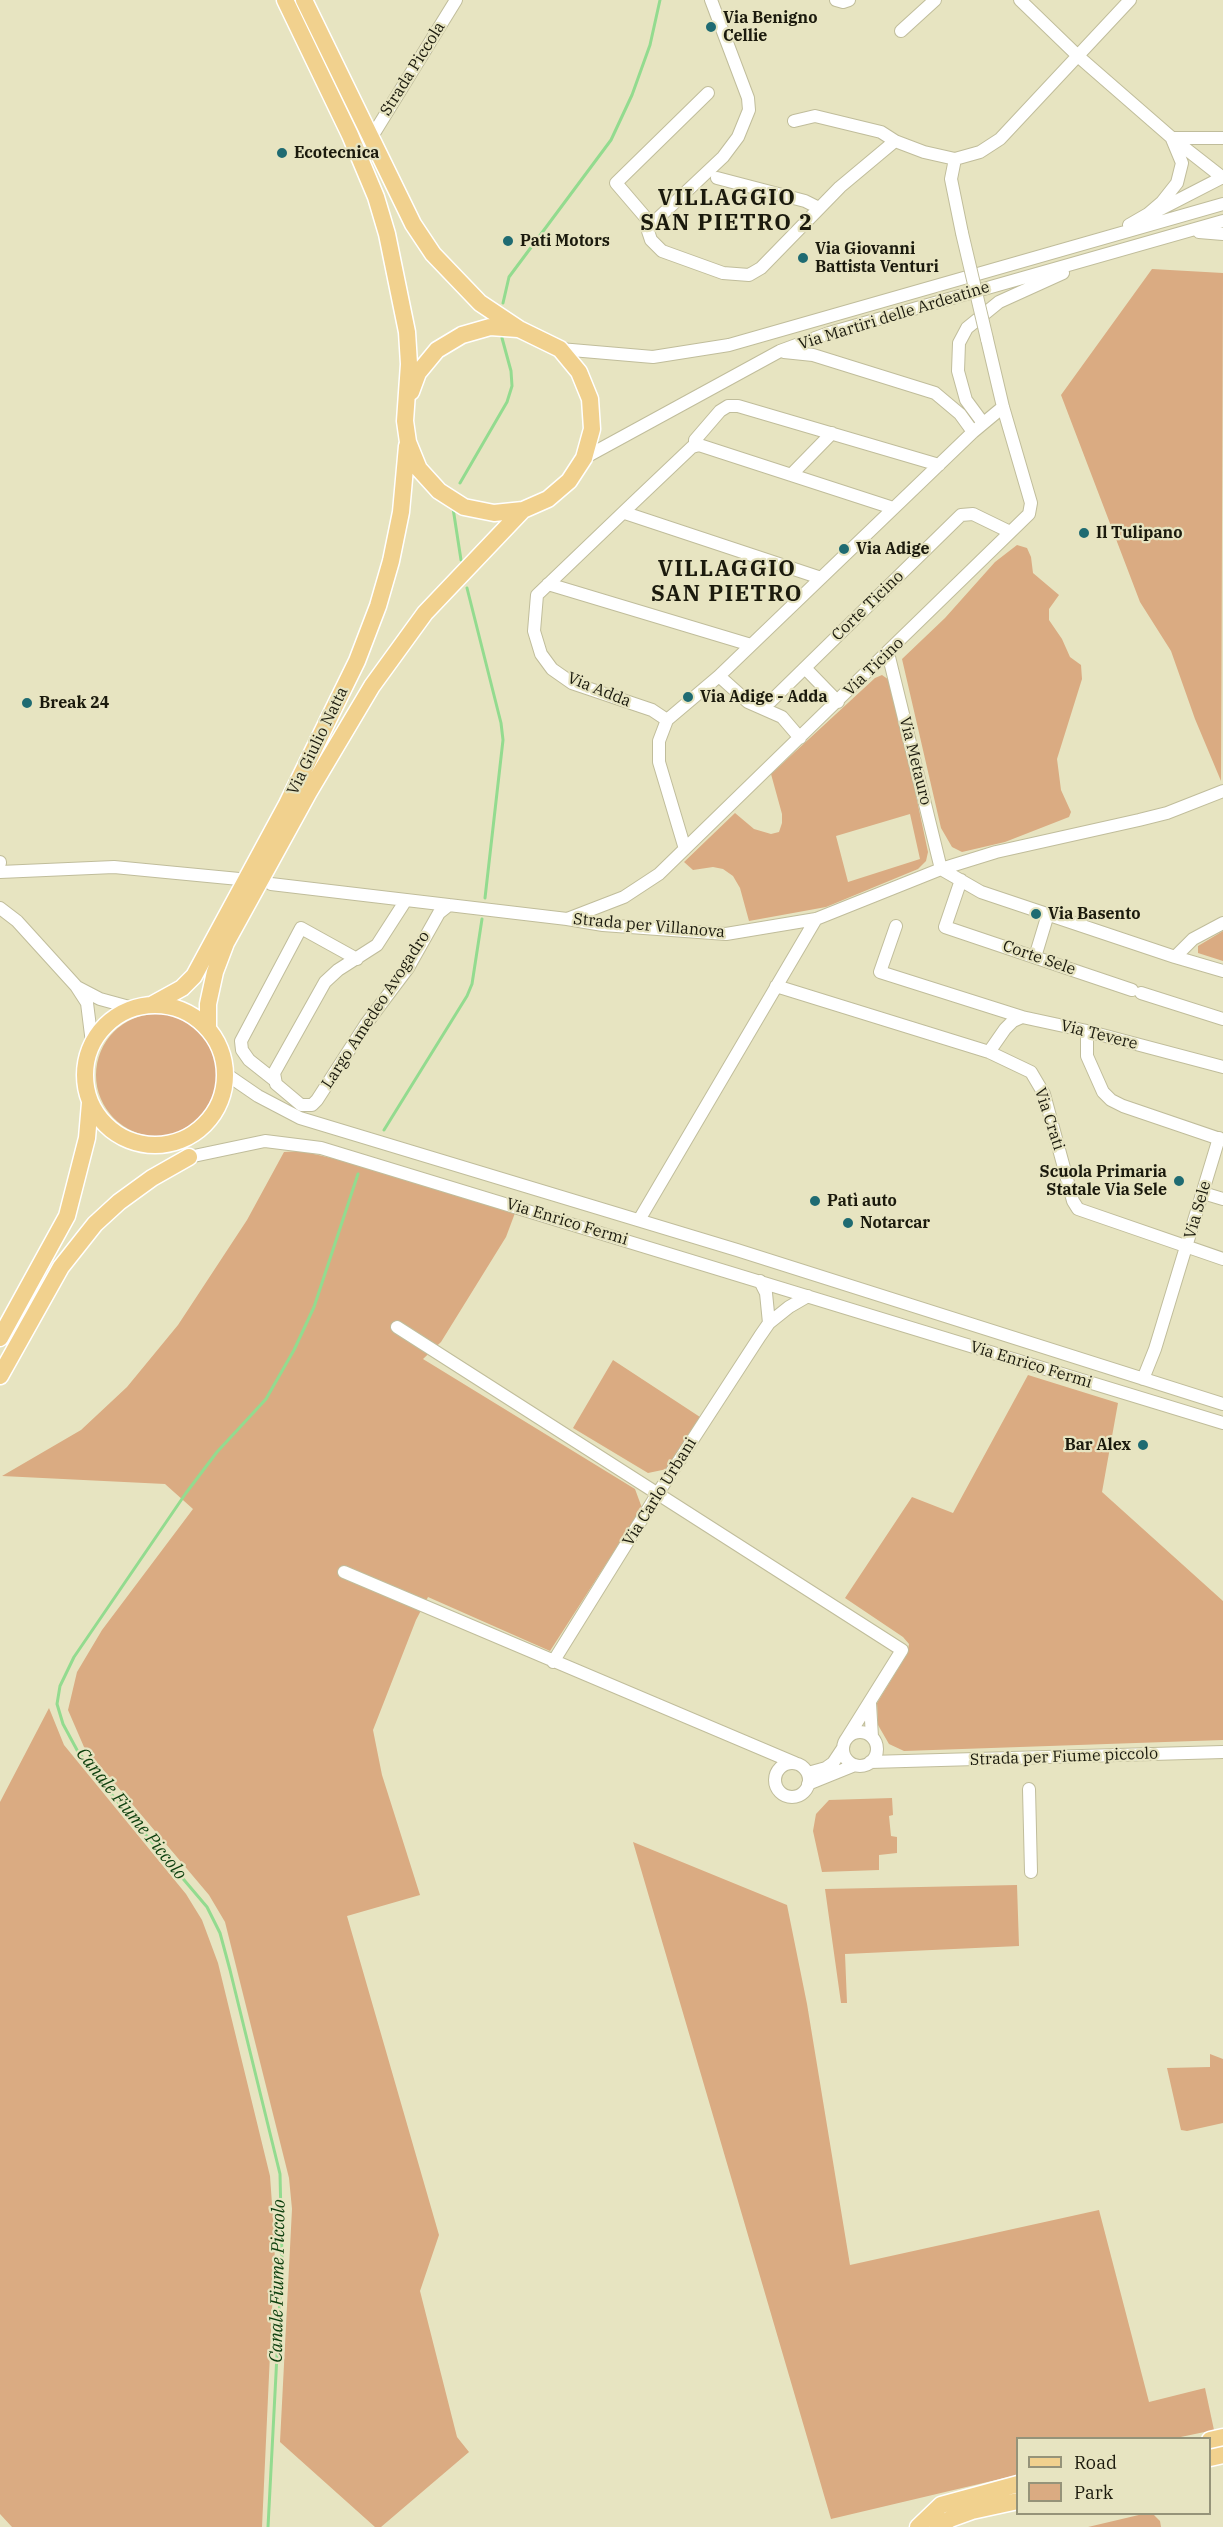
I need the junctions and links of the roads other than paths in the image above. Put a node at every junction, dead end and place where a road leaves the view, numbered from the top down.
1 (285, 0) edge
2 (304, 0) edge
3 (456, 0) edge
4 (711, 0) edge
5 (836, 0) edge
6 (849, 0) edge
7 (934, 0) edge
8 (1020, 0) edge
9 (1130, 0) edge
10 (901, 31) dead end
11 (1079, 57) junction
12 (708, 93) dead end
13 (794, 121) dead end
14 (371, 138) junction
15 (1172, 138) junction
16 (1223, 138) edge
17 (895, 141) junction
18 (955, 159) junction
19 (717, 178) dead end
20 (1223, 178) edge
21 (1223, 204) edge
22 (819, 208) junction
23 (1148, 214) junction
24 (1223, 221) edge
25 (651, 230) junction
26 (1186, 232) junction
27 (1223, 234) edge
28 (1114, 235) junction
29 (1122, 249) junction
30 (519, 329) junction
31 (560, 350) junction
32 (780, 351) junction
33 (408, 400) junction
34 (1004, 407) junction
35 (983, 423) junction
36 (973, 432) junction
37 (832, 434) junction
38 (408, 442) junction
39 (695, 446) junction
40 (584, 458) junction
41 (939, 465) junction
42 (791, 475) junction
43 (893, 508) junction
44 (523, 510) junction
45 (625, 513) junction
46 (1010, 532) junction
47 (821, 578) junction
48 (548, 584) junction
49 (751, 645) junction
50 (888, 653) junction
51 (805, 668) junction
52 (718, 676) junction
53 (838, 702) junction
54 (760, 706) junction
55 (667, 720) junction
56 (800, 738) junction
57 (1223, 791) edge
58 (685, 849) junction
59 (941, 869) junction
60 (0, 872) edge
61 (239, 879) dead end
62 (961, 880) junction
63 (271, 884) dead end
64 (406, 900) junction
65 (449, 905) junction
66 (0, 908) edge
67 (1048, 914) junction
68 (567, 919) junction
69 (816, 919) junction
70 (1223, 923) edge
71 (896, 926) dead end
72 (1035, 957) junction
73 (1175, 957) junction
74 (357, 959) junction
75 (1223, 971) edge
76 (76, 986) junction
77 (776, 986) junction
78 (153, 1004) junction
79 (133, 1008) junction
80 (1022, 1017) junction
81 (1223, 1018) edge
82 (208, 1028) junction
83 (1087, 1031) junction
84 (92, 1043) junction
85 (989, 1052) junction
86 (1223, 1067) edge
87 (226, 1074) junction
88 (273, 1079) junction
89 (90, 1103) junction
90 (199, 1130) junction
91 (1221, 1139) edge
92 (159, 1145) junction
93 (189, 1157) junction
94 (1203, 1193) junction
95 (1223, 1199) edge
96 (639, 1221) junction
97 (1187, 1246) junction
98 (1223, 1259) edge
99 (760, 1281) junction
100 (808, 1296) junction
101 (769, 1323) junction
102 (397, 1327) dead end
103 (0, 1338) edge
104 (0, 1376) edge
105 (1143, 1379) junction
106 (1223, 1404) edge
107 (1223, 1423) edge
108 (658, 1493) junction
109 (344, 1572) dead end
110 (553, 1662) junction
111 (870, 1701) junction
112 (874, 1740) junction
113 (845, 1743) junction
114 (1223, 1752) edge
115 (765, 1753) junction
116 (905, 1761) junction
117 (870, 1762) junction
118 (795, 1763) junction
119 (855, 1765) junction
120 (777, 1773) junction
121 (808, 1779) junction
122 (1029, 1789) dead end
123 (1031, 1872) dead end
124 (1016, 2484) edge
125 (1016, 2501) edge
126 (918, 2527) edge
127 (938, 2527) edge

1 - 33 main road
2 - 14 main road
3 - 14 street, Strada Piccola
4 - 25 street
5 - 6 street
7 - 10 street
8 - 11 street
9 - 11 street
11 - 15 street
11 - 18 street
12 - 25 street
13 - 17 street
14 - 30 main road
15 - 16 street
15 - 20 street
15 - 23 street
17 - 18 street
17 - 22 street
18 - 34 street, Via Ticino, bridge
19 - 22 street
20 - 23 street
21 - 28 street, Via Martiri delle Ardeatine
22 - 25 street
23 - 28 street
24 - 26 street, Via Martiri delle Ardeatine
26 - 27 street
26 - 29 street, Via Martiri delle Ardeatine
28 - 31 street, Via Martiri delle Ardeatine
29 - 32 street, Via Martiri delle Ardeatine
29 - 35 street
30 - 31 main road
30 - 33 main road
31 - 40 main road
32 - 36 street
32 - 40 street, Via Martiri delle Ardeatine
33 - 38 main road
34 - 35 street
34 - 46 street, Via Ticino
35 - 36 street
36 - 41 street
37 - 39 street, Via Adda
37 - 41 street, Via Adda
37 - 42 street
38 - 44 main road
38 - 78 main road, Via Giulio Natta
39 - 42 street
39 - 45 street, Via Adda
40 - 44 main road
41 - 43 street
42 - 43 street
43 - 47 street
44 - 82 main road, Via Giulio Natta
45 - 47 street
45 - 48 street, Via Adda
46 - 50 street, Via Ticino
46 - 51 street, Corte Ticino
47 - 49 street
48 - 49 street
48 - 55 street, Via Adda
49 - 52 street
50 - 53 street, Via Ticino
50 - 59 street, Via Metauro
51 - 53 street
51 - 54 street, Corte Ticino
52 - 54 street
52 - 55 street
53 - 56 street, Via Ticino
54 - 56 street
55 - 58 street
56 - 58 street, Via Ticino
57 - 59 street, Strada per Villanova
58 - 68 street, Via Ticino
59 - 62 street
59 - 69 street, Strada per Villanova
60 - 61 street
62 - 67 street
62 - 72 street, Corte Sele
63 - 64 street, Strada per Villanova
64 - 65 street, Strada per Villanova
64 - 74 street
65 - 68 street, Strada per Villanova
65 - 88 street, Largo Amedeo Avogadro
66 - 76 street
67 - 72 street
67 - 73 street
68 - 69 street, Strada per Villanova
69 - 77 street, Via Enrico Fermi
70 - 73 street
71 - 80 street, Via Tevere
72 - 81 street, Corte Sele
73 - 75 street
74 - 88 street
74 - 88 street, Largo Amedeo Avogadro
76 - 79 street
76 - 84 street
77 - 85 street, Via Crati
77 - 96 street, Via Enrico Fermi
78 - 79 main road
78 - 82 main road
79 - 84 main road
80 - 83 street, Via Tevere
80 - 85 street
82 - 87 main road
83 - 86 street, Via Tevere
83 - 91 street
84 - 89 main road
85 - 97 street, Via Crati
87 - 90 main road
87 - 96 street, Via Enrico Fermi
89 - 92 main road
89 - 103 main road
90 - 92 main road
90 - 93 main road
91 - 94 street, Via Sele
92 - 93 main road
93 - 99 street, Via Enrico Fermi
93 - 104 main road, Via Enrico Fermi
94 - 95 street
94 - 97 street, Via Sele
96 - 105 street, Via Enrico Fermi
97 - 98 street, Via Crati
97 - 105 street, Via Sele
99 - 100 street, Via Enrico Fermi
99 - 101 street
100 - 101 street, Via Carlo Urbani
100 - 107 street, Via Enrico Fermi
101 - 108 street, Via Carlo Urbani
102 - 108 street
105 - 106 street, Via Enrico Fermi
108 - 110 street, Via Carlo Urbani
108 - 111 street
109 - 110 street
110 - 115 street
111 - 112 street
111 - 113 street
112 - 113 street
112 - 116 street
112 - 117 street
113 - 119 street
113 - 121 street
114 - 116 street, Strada per Fiume piccolo
115 - 118 street
115 - 120 street
116 - 117 street, Strada per Fiume piccolo
117 - 119 street
118 - 120 street
118 - 121 street
119 - 121 street
120 - 121 street
122 - 123 street
124 - 126 main road
125 - 127 main road

